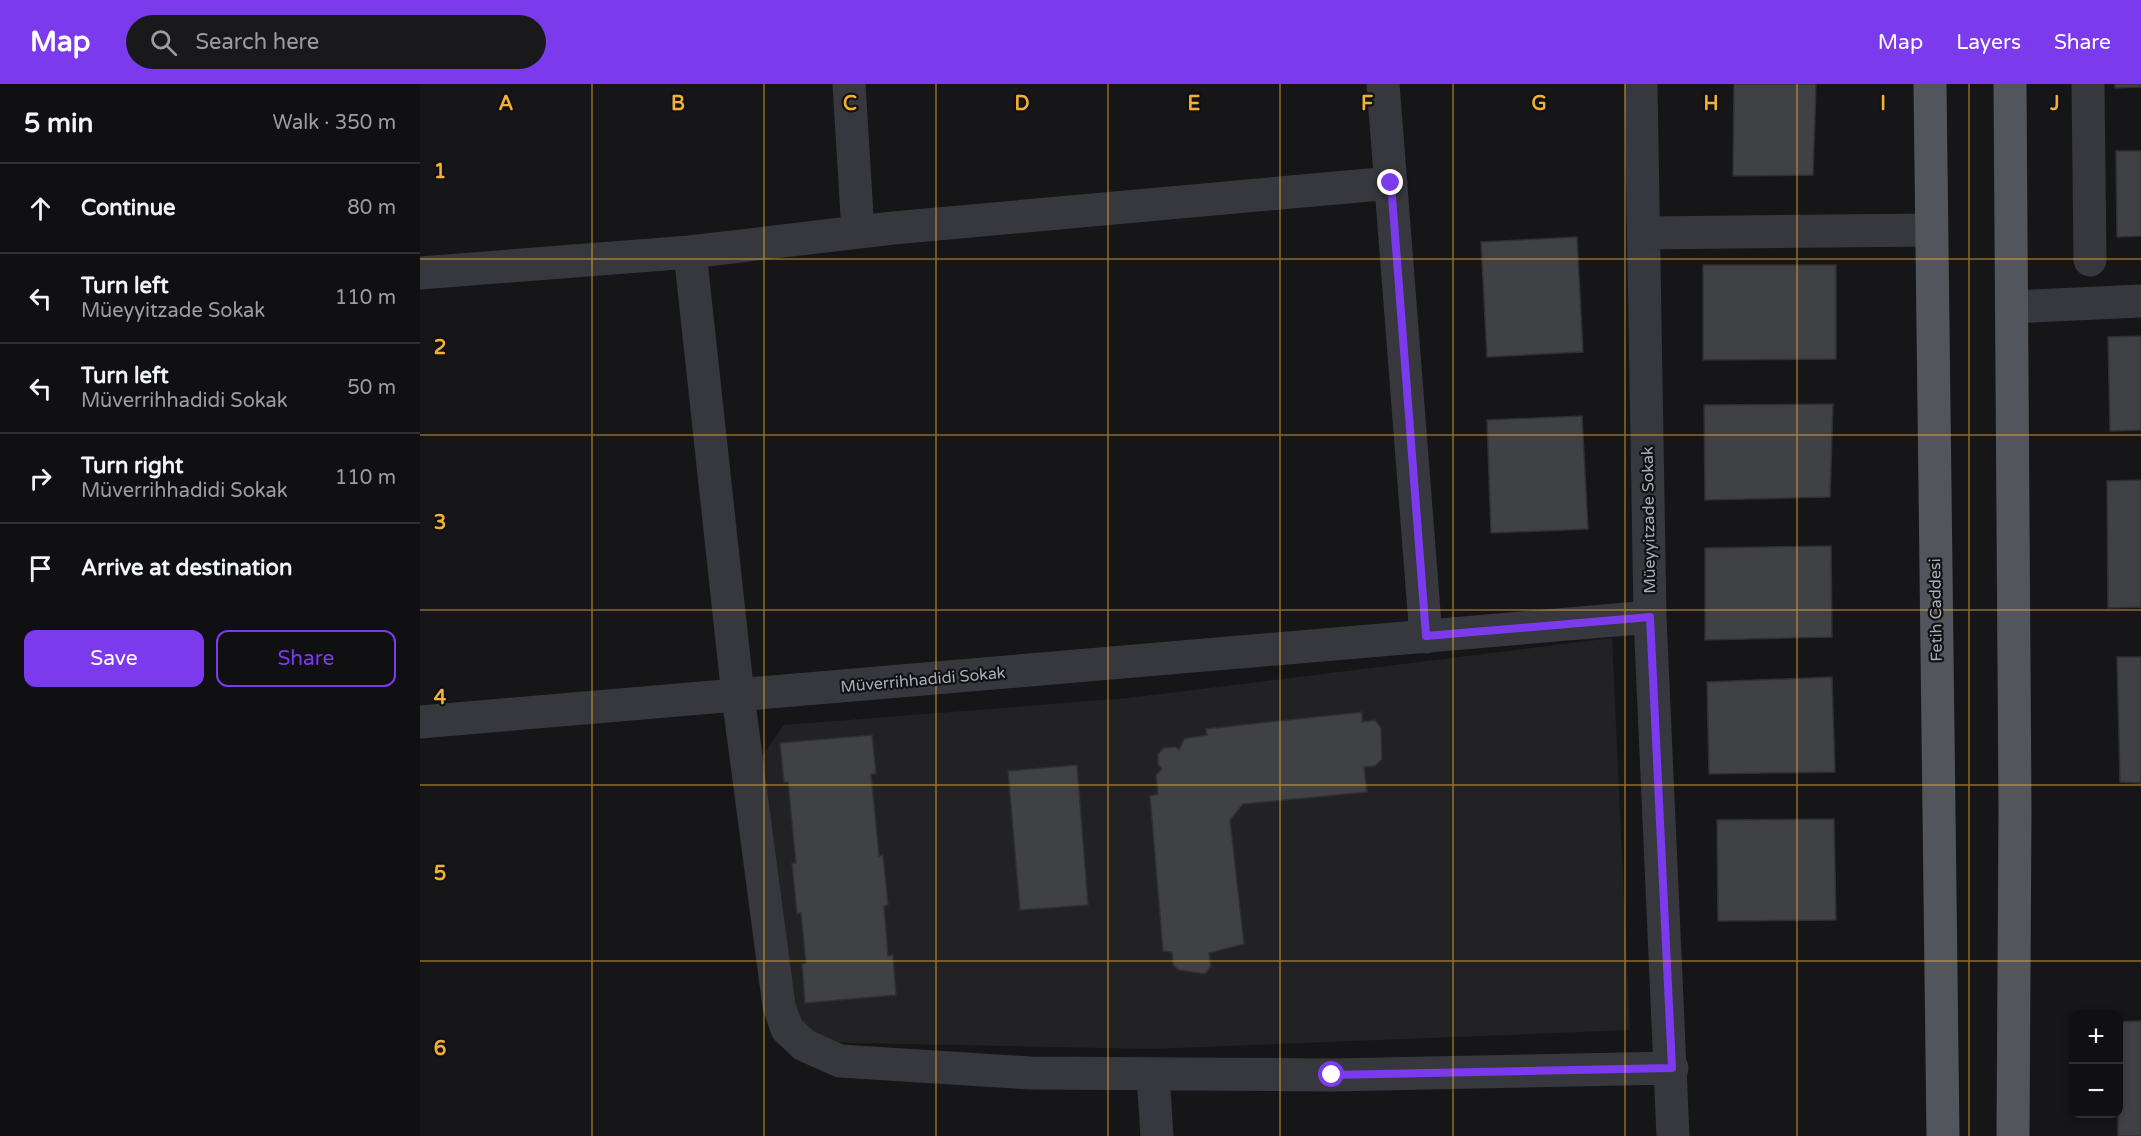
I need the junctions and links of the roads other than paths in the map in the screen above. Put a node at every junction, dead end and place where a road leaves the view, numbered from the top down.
1 (849, 84) edge
2 (1383, 84) edge
3 (1641, 84) edge
4 (1930, 84) edge
5 (2010, 84) edge
6 (2088, 84) edge
7 (1391, 183) junction
8 (1930, 230) junction
9 (858, 232) junction
10 (1646, 233) junction
11 (690, 252) junction
12 (2090, 260) dead end
13 (420, 273) edge
14 (2141, 301) edge
15 (2012, 307) junction
16 (1650, 617) junction
17 (1426, 636) junction
18 (738, 696) junction
19 (420, 722) edge
20 (1672, 1068) junction
21 (1153, 1074) junction
22 (1157, 1136) edge
23 (1673, 1136) edge
24 (1943, 1136) edge
25 (2013, 1136) edge

1 - 9 street
2 - 7 street
3 - 10 street, Müeyyitzade Sokak
4 - 8 main road, Fetih Caddesi
5 - 15 main road
6 - 12 street
7 - 9 street
7 - 17 street
8 - 10 street
8 - 24 main road, Fetih Caddesi
9 - 11 street
10 - 16 street, Müeyyitzade Sokak
11 - 13 street
11 - 18 street
14 - 15 street
15 - 25 main road
16 - 17 street, Müverrihhadidi Sokak
16 - 20 street, Müeyyitzade Sokak
17 - 18 street, Müverrihhadidi Sokak
18 - 19 street, Müverrihhadidi Sokak
18 - 21 street
20 - 21 street
20 - 23 street, Müeyyitzade Sokak
21 - 22 street

